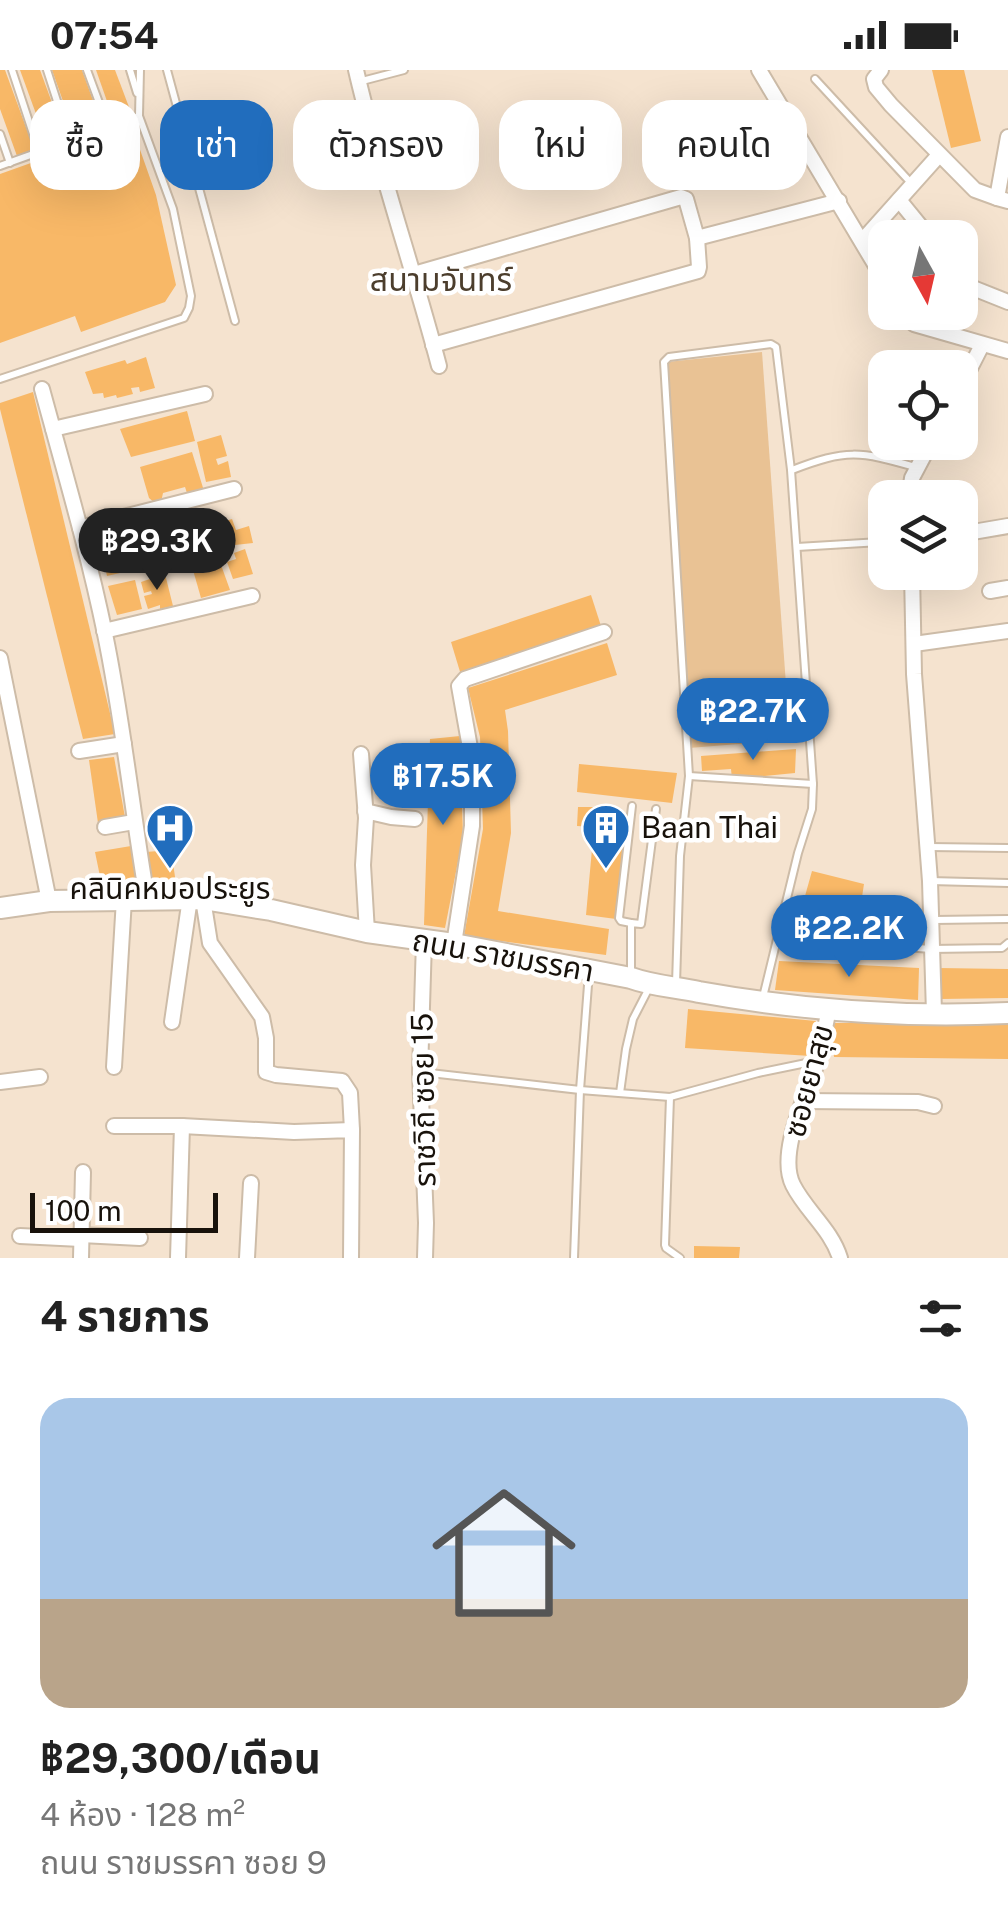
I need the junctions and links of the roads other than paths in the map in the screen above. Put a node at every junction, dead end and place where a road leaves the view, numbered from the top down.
1 (12, 70) edge
2 (46, 70) edge
3 (88, 70) edge
4 (130, 70) edge
5 (140, 70) edge
6 (167, 70) edge
7 (404, 70) edge
8 (759, 70) edge
9 (881, 70) edge
10 (357, 76) edge
11 (815, 79) dead end
12 (139, 99) joint
13 (56, 100) edge
14 (99, 100) edge
15 (140, 119) edge
16 (30, 125) edge
17 (0, 134) edge
18 (1008, 138) edge
19 (30, 155) edge
20 (939, 155) junction
21 (10, 163) junction
22 (0, 166) edge
23 (913, 185) junction
24 (898, 200) junction
25 (1002, 200) edge
26 (838, 201) junction
27 (915, 220) edge
28 (697, 238) junction
29 (862, 240) junction
30 (868, 250) edge
31 (414, 274) junction
32 (978, 290) edge
33 (1008, 302) edge
34 (235, 321) dead end
35 (933, 330) edge
36 (433, 345) junction
37 (982, 345) junction
38 (1008, 351) edge
39 (978, 353) edge
40 (438, 366) dead end
41 (0, 379) edge
42 (42, 389) dead end
43 (205, 394) dead end
44 (53, 429) junction
45 (920, 460) edge
46 (916, 467) junction
47 (791, 470) junction
48 (912, 480) edge
49 (234, 489) dead end
50 (1008, 526) edge
51 (80, 528) junction
52 (978, 531) edge
53 (868, 543) edge
54 (797, 547) junction
55 (1008, 588) edge
56 (912, 590) edge
57 (990, 591) dead end
58 (252, 596) dead end
59 (104, 631) junction
60 (1008, 631) edge
61 (604, 632) dead end
62 (914, 644) junction
63 (0, 658) edge
64 (124, 744) junction
65 (79, 750) dead end
66 (361, 754) dead end
67 (689, 776) junction
68 (813, 784) junction
69 (632, 806) dead end
70 (656, 809) dead end
71 (365, 811) junction
72 (414, 819) dead end
73 (134, 822) junction
74 (106, 827) dead end
75 (928, 847) junction
76 (1008, 848) edge
77 (930, 881) junction
78 (1008, 883) edge
79 (148, 898) junction
80 (196, 898) junction
81 (124, 900) junction
82 (48, 901) junction
83 (0, 908) edge
84 (855, 914) dead end
85 (1008, 919) edge
86 (931, 920) junction
87 (631, 923) junction
88 (367, 932) junction
89 (424, 941) junction
90 (1008, 943) edge
91 (454, 944) junction
92 (931, 948) junction
93 (590, 972) junction
94 (640, 982) junction
95 (676, 987) junction
96 (762, 1003) junction
97 (829, 1009) junction
98 (1008, 1013) edge
99 (934, 1014) junction
100 (172, 1022) dead end
101 (818, 1061) junction
102 (114, 1067) dead end
103 (420, 1072) junction
104 (40, 1077) dead end
105 (0, 1082) edge
106 (580, 1090) junction
107 (620, 1093) junction
108 (670, 1097) junction
109 (803, 1101) junction
110 (934, 1106) dead end
111 (114, 1126) dead end
112 (182, 1126) junction
113 (352, 1130) junction
114 (83, 1172) dead end
115 (251, 1183) dead end
116 (20, 1236) dead end
117 (82, 1237) junction
118 (140, 1238) dead end
119 (81, 1258) edge
120 (178, 1258) edge
121 (247, 1258) edge
122 (351, 1258) edge
123 (425, 1258) edge
124 (574, 1258) edge
125 (680, 1258) edge
126 (840, 1258) edge

1 - 16 lane
2 - 13 lane
3 - 14 lane
4 - 12 lane
5 - 12 lane
6 - 34 lane
7 - 10 lane
8 - 26 street
9 - 20 street
10 - 31 street
11 - 23 lane
15 - 41 lane
17 - 21 lane
18 - 25 street
19 - 21 lane
20 - 23 street
20 - 25 street
21 - 22 lane
23 - 24 street
24 - 27 street
24 - 29 street
26 - 28 street
26 - 29 street
28 - 31 street
28 - 36 street
29 - 30 street
31 - 36 street
32 - 33 street
35 - 37 street
36 - 40 street
37 - 38 street
37 - 39 street
42 - 44 street
43 - 44 street
44 - 51 street
45 - 46 street
46 - 47 lane
46 - 48 street
47 - 54 lane
47 - 67 lane
49 - 51 street
50 - 52 street
51 - 59 street
53 - 54 lane
54 - 68 lane
55 - 57 street
56 - 62 street
58 - 59 street
59 - 64 street
60 - 62 street
61 - 91 street
62 - 75 street
63 - 82 street
64 - 65 street
64 - 73 street
66 - 71 street
67 - 68 lane
67 - 95 lane
68 - 96 lane
69 - 87 lane
70 - 87 lane
71 - 72 street
71 - 88 street
73 - 74 street
73 - 79 street
75 - 76 lane
75 - 77 street
77 - 78 lane
77 - 86 street
79 - 80 street, ถนน ราชมรรคา
79 - 81 street, ถนน ราชมรรคา
80 - 88 street, ถนน ราชมรรคา
80 - 100 street
80 - 113 street
81 - 82 street, ถนน ราชมรรคา
81 - 102 street
82 - 83 street, ถนน ราชมรรคา
84 - 92 lane
85 - 86 lane
86 - 92 street
87 - 94 lane
88 - 89 street, ถนน ราชมรรคา
89 - 91 street, ถนน ราชมรรคา
89 - 103 street, ราชวิถี ซอย 15
90 - 92 lane
91 - 93 street, ถนน ราชมรรคา
92 - 99 street
93 - 94 street, ถนน ราชมรรคา
93 - 106 lane
94 - 95 street, ถนน ราชมรรคา
94 - 107 lane
95 - 96 street, ถนน ราชมรรคา
96 - 97 street, ถนน ราชมรรคา
97 - 99 street, ถนน ราชมรรคา
97 - 101 street, ซอยยาสุข
98 - 99 street, ถนน ราชมรรคา
101 - 108 lane
101 - 109 street, ซอยยาสุข
103 - 106 lane
103 - 123 street, ราชวิถี ซอย 15
104 - 105 street
106 - 107 lane
106 - 124 lane
107 - 108 lane
108 - 125 lane
109 - 110 street
109 - 126 street, ซอยยาสุข
111 - 112 street
112 - 113 street
112 - 120 street
113 - 122 street
114 - 117 street
115 - 121 street
116 - 117 street
117 - 118 street
117 - 119 street

